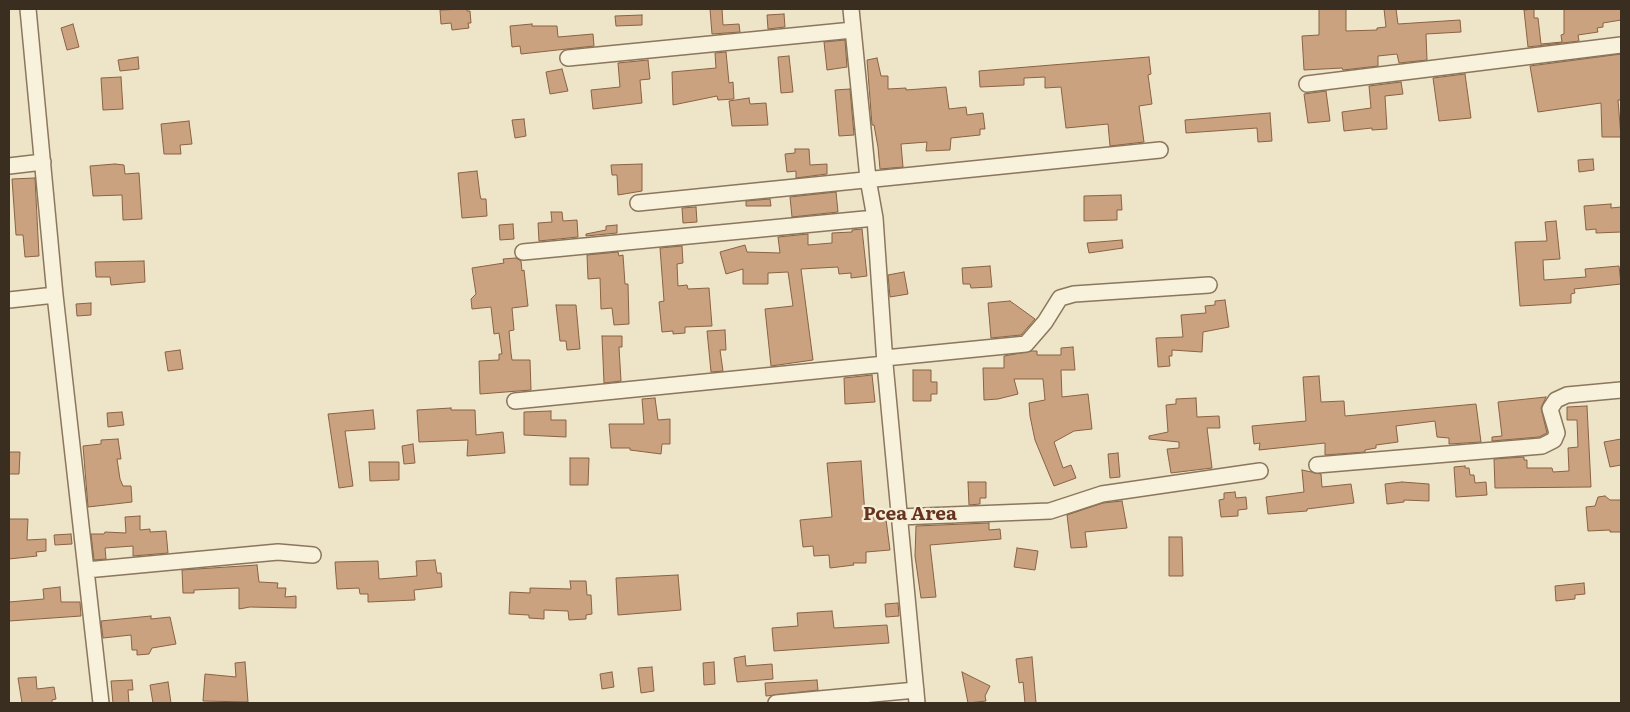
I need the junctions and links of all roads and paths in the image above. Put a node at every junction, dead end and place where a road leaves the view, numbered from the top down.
1 (28, 9) edge
2 (851, 9) edge
3 (853, 30) junction
4 (1621, 45) edge
5 (568, 58) dead end
6 (1306, 84) dead end
7 (1160, 150) dead end
8 (43, 162) junction
9 (9, 166) edge
10 (868, 179) junction
11 (638, 203) dead end
12 (875, 218) junction
13 (522, 252) dead end
14 (1209, 285) dead end
15 (56, 295) junction
16 (9, 300) edge
17 (885, 361) junction
18 (1621, 390) edge
19 (515, 401) dead end
20 (1317, 465) dead end
21 (1260, 470) dead end
22 (899, 516) junction
23 (313, 555) dead end
24 (86, 570) junction
25 (916, 697) edge
26 (101, 703) edge
27 (776, 703) edge

1 - 8 street
2 - 3 street
3 - 5 street
3 - 10 street
4 - 6 street
7 - 10 street
8 - 9 street
8 - 15 street
10 - 11 street
10 - 12 street
12 - 13 street
12 - 17 street
14 - 17 street
15 - 16 street
15 - 24 street
17 - 19 street
17 - 22 street
18 - 20 street
21 - 22 street
22 - 25 street
23 - 24 street
24 - 26 street
25 - 27 street

